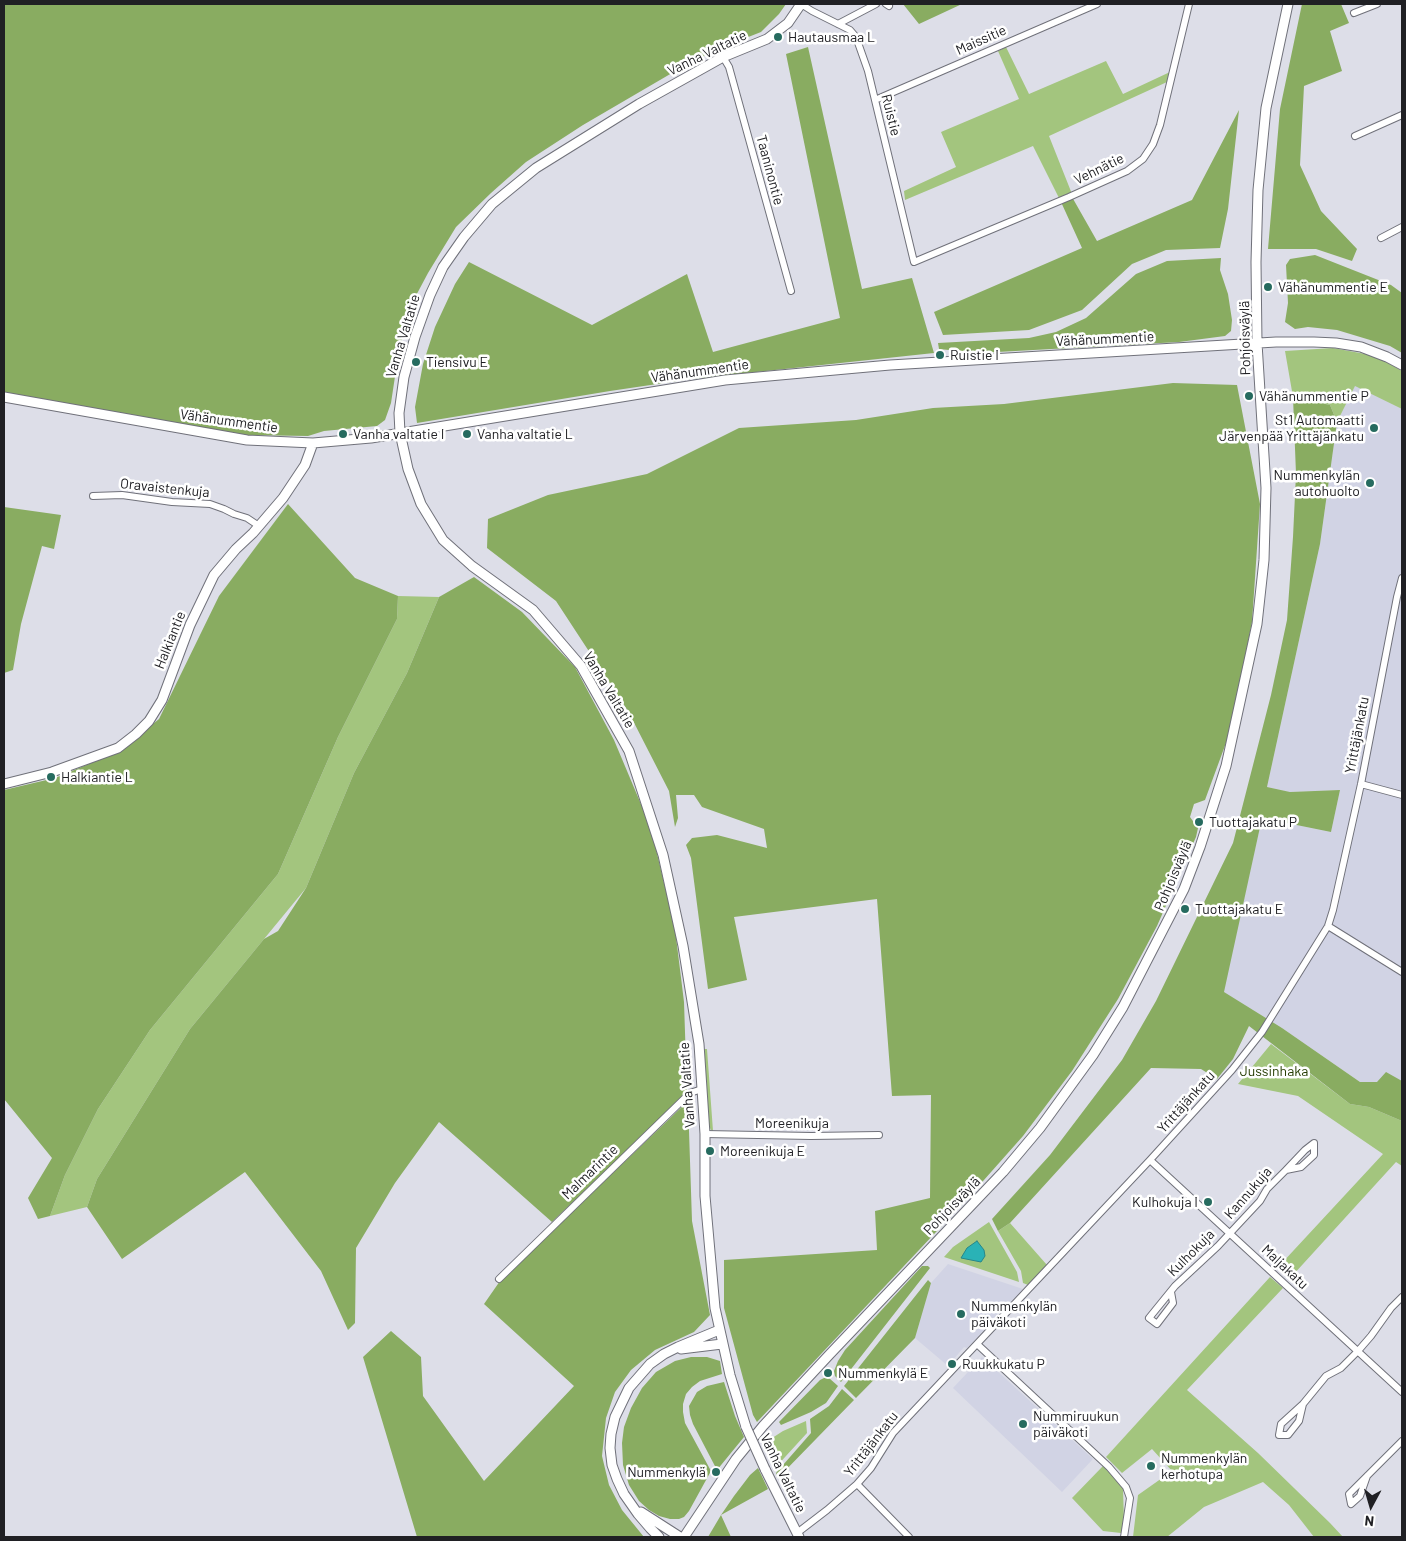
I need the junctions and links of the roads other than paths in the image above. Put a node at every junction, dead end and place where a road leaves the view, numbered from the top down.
1 (801, 4) edge
2 (876, 4) edge
3 (1097, 4) edge
4 (1189, 4) edge
5 (1288, 4) edge
6 (1377, 4) edge
7 (1354, 12) dead end
8 (838, 24) junction
9 (723, 57) junction
10 (875, 100) junction
11 (1402, 115) edge
12 (1355, 136) dead end
13 (1402, 227) edge
14 (1381, 238) dead end
15 (914, 262) joint
16 (791, 291) dead end
17 (1257, 343) junction
18 (1402, 365) edge
19 (4, 398) edge
20 (400, 433) junction
21 (313, 443) junction
22 (93, 496) dead end
23 (259, 526) junction
24 (1402, 578) edge
25 (4, 784) edge
26 (1361, 784) junction
27 (1402, 795) edge
28 (1328, 926) junction
29 (1402, 972) edge
30 (702, 1089) junction
31 (704, 1134) junction
32 (879, 1135) dead end
33 (1150, 1160) junction
34 (1286, 1170) junction
35 (1230, 1233) junction
36 (499, 1279) dead end
37 (1171, 1292) junction
38 (1402, 1297) edge
39 (719, 1330) junction
40 (722, 1344) junction
41 (977, 1344) junction
42 (1358, 1351) junction
43 (664, 1354) junction
44 (1402, 1392) edge
45 (1303, 1404) junction
46 (1402, 1441) edge
47 (1367, 1476) dead end
48 (857, 1484) junction
49 (630, 1502) junction
50 (798, 1535) edge
51 (659, 1537) edge
52 (682, 1537) edge
53 (909, 1537) edge
54 (1124, 1537) edge

1 - 8 street, Ruistie
1 - 9 street, Vanha Valtatie
2 - 8 street
3 - 10 street, Maissitie
4 - 15 street, Vehnätie
5 - 17 street, Pohjoisväylä
6 - 7 street
8 - 10 street, Ruistie
9 - 16 street, Taaninontie
9 - 20 street, Vanha Valtatie
10 - 15 street, Ruistie
11 - 12 street
13 - 14 street
17 - 18 street, Vähänummentie
17 - 20 street, Vähänummentie
17 - 52 street, Pohjoisväylä
19 - 21 street, Vähänummentie
20 - 21 street, Vähänummentie
20 - 30 street, Vanha Valtatie
21 - 23 street, Halkiantie
22 - 23 street, Oravaistenkuja
23 - 25 street, Halkiantie
24 - 26 street, Yrittäjänkatu
26 - 27 street
26 - 28 street, Yrittäjänkatu
28 - 29 street
28 - 33 street, Yrittäjänkatu
30 - 31 street, Vanha Valtatie
30 - 36 street, Malmarintie
31 - 32 street, Moreenikuja
31 - 39 street, Vanha Valtatie
33 - 35 street, Maljakatu
33 - 41 street, Yrittäjänkatu
34 - 34 street, Kannukuja
34 - 35 street, Kannukuja
35 - 37 street, Kulhokuja
35 - 42 street, Maljakatu
37 - 37 street, Kulhokuja
38 - 42 street
39 - 40 street, Vanha Valtatie
39 - 43 street
40 - 43 street
40 - 50 street, Vanha Valtatie, bridge
41 - 48 street, Yrittäjänkatu
41 - 54 street
42 - 44 street, Maljakatu
42 - 45 street
43 - 49 street
45 - 45 street
46 - 47 street
48 - 50 street, Yrittäjänkatu
48 - 53 street
49 - 51 street
49 - 52 street

